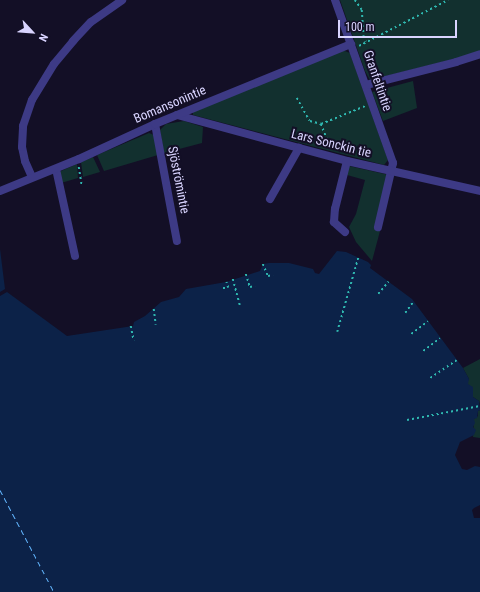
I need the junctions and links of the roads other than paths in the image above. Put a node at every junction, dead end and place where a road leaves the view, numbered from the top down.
1 (122, 0) edge
2 (335, 0) edge
3 (352, 46) junction
4 (480, 54) edge
5 (366, 85) junction
6 (177, 115) junction
7 (155, 124) junction
8 (299, 148) junction
9 (347, 161) junction
10 (56, 169) junction
11 (393, 171) junction
12 (32, 178) junction
13 (0, 191) edge
14 (480, 192) edge
15 (270, 200) dead end
16 (378, 227) dead end
17 (345, 232) dead end
18 (177, 241) dead end
19 (75, 256) dead end

1 - 12 street
2 - 3 street, Granfeltintie
3 - 5 street, Granfeltintie
3 - 6 street, Bomansonintie
4 - 5 street
5 - 11 street, Granfeltintie
6 - 7 street, Bomansonintie
6 - 8 street, Lars Sonckin tie
7 - 10 street, Bomansonintie
7 - 18 street, Sjöströmintie
8 - 9 street, Lars Sonckin tie
8 - 15 street
9 - 11 street, Lars Sonckin tie
9 - 17 street
10 - 12 street, Bomansonintie
10 - 19 street
11 - 14 street, Lars Sonckin tie
11 - 16 street
12 - 13 street, Bomansonintie

